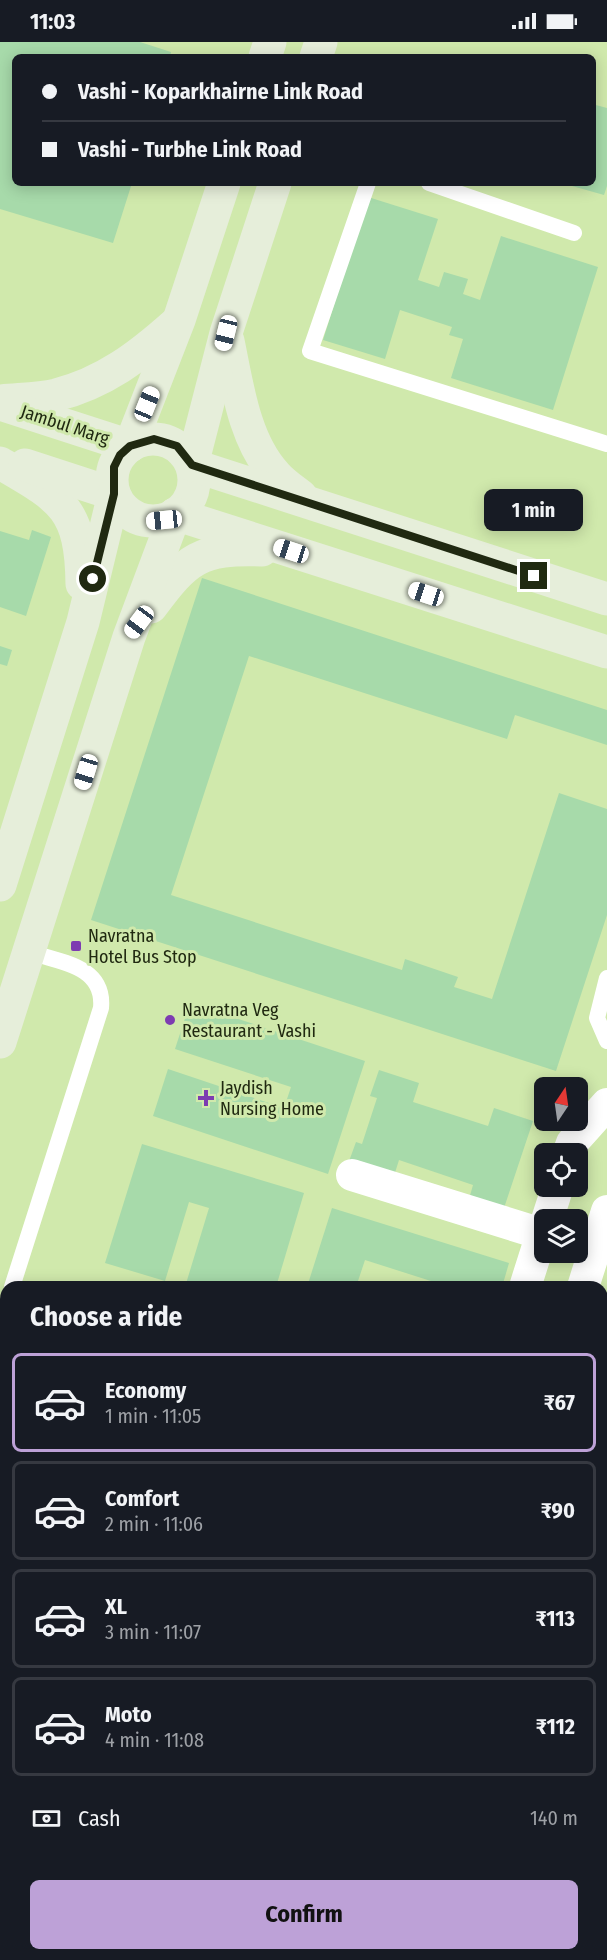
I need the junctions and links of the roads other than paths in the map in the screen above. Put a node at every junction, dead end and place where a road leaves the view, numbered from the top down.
1 (223, 186) edge
2 (274, 186) edge
3 (367, 186) edge
4 (438, 186) edge
5 (574, 233) dead end
6 (179, 320) junction
7 (226, 333) junction
8 (0, 402) edge
9 (607, 444) edge
10 (130, 446) junction
11 (0, 457) edge
12 (0, 462) edge
13 (192, 465) junction
14 (114, 494) junction
15 (307, 501) junction
16 (176, 514) junction
17 (291, 551) junction
18 (606, 594) edge
19 (83, 622) junction
20 (129, 636) junction
21 (607, 652) edge
22 (0, 885) edge
23 (28, 952) junction
24 (607, 978) edge
25 (607, 1041) edge
26 (0, 1042) edge
27 (607, 1104) edge
28 (572, 1143) edge
29 (352, 1175) dead end
30 (607, 1211) edge
31 (534, 1224) edge
32 (534, 1260) edge
33 (14, 1281) edge
34 (527, 1281) edge
35 (592, 1281) edge

1 - 6 main road
2 - 7 main road
3 - 9 lane
4 - 5 lane
6 - 8 main road
6 - 10 main road
7 - 13 main road
7 - 15 main road
8 - 10 main road, Jambul Marg
10 - 13 main road
10 - 14 main road
11 - 14 main road
12 - 19 main road
13 - 15 main road
13 - 16 main road
14 - 16 main road
14 - 19 main road
15 - 18 main road
16 - 17 main road
16 - 20 main road
17 - 20 main road
17 - 21 main road
19 - 22 main road
20 - 23 main road
23 - 26 main road
23 - 33 lane
24 - 25 lane
27 - 28 street
29 - 31 street
30 - 35 street
32 - 34 street

